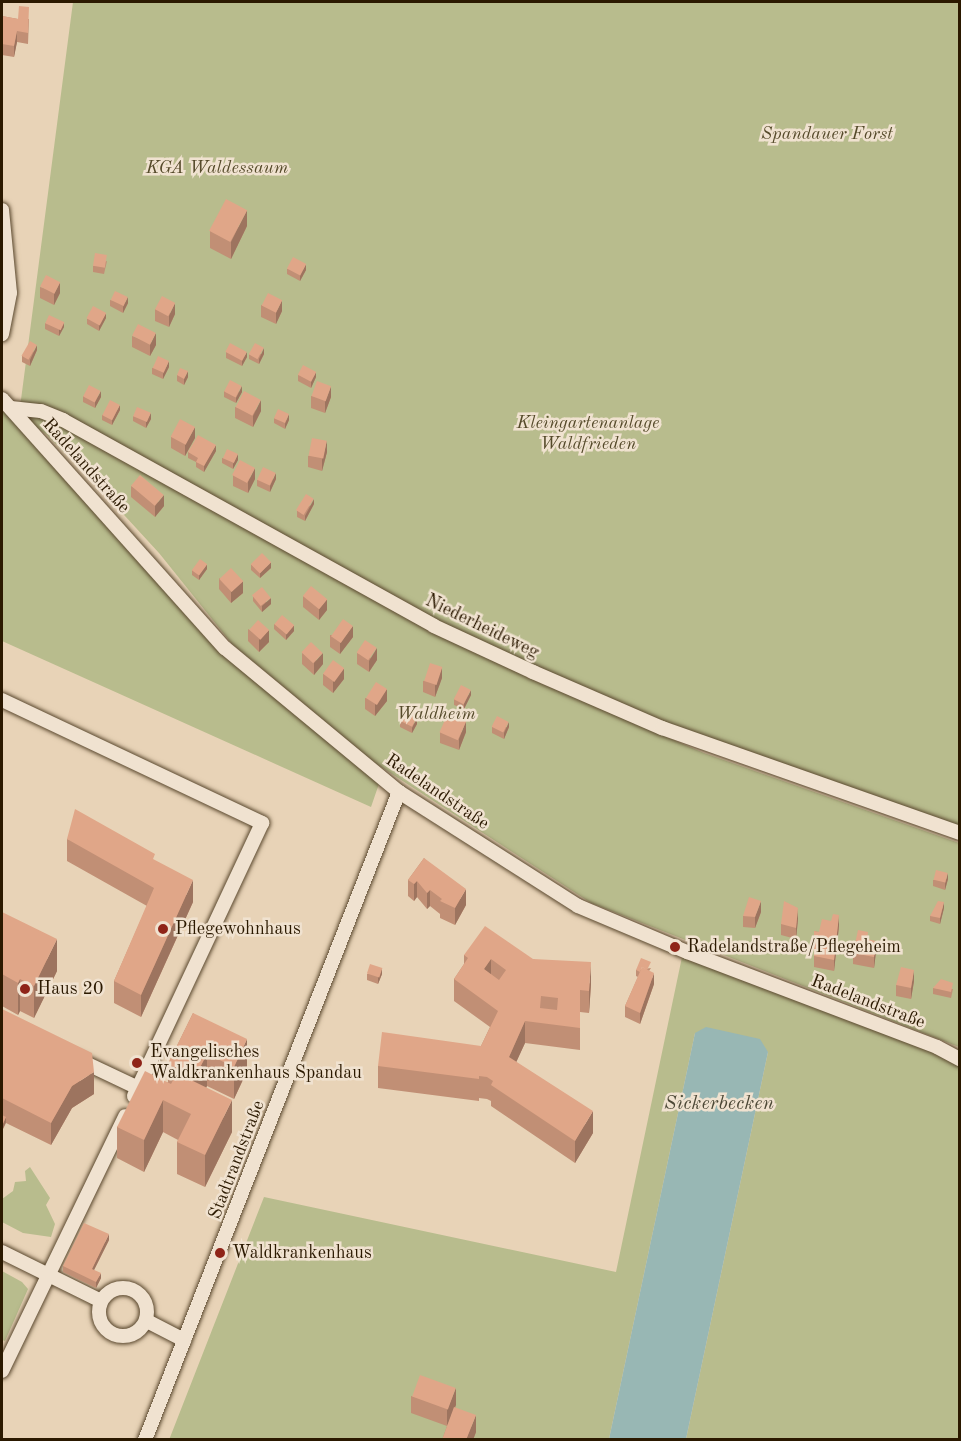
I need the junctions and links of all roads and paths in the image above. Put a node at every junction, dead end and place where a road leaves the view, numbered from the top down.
1 (2, 210) edge
2 (2, 334) edge
3 (6, 403) edge
4 (2, 700) edge
5 (399, 792) junction
6 (960, 833) edge
7 (64, 1053) edge
8 (960, 1059) edge
9 (140, 1092) junction
10 (2, 1252) edge
11 (47, 1275) junction
12 (102, 1301) junction
13 (147, 1322) junction
14 (184, 1340) junction
15 (2, 1371) edge
16 (145, 1440) edge

1 - 2 street
3 - 5 street, Radelandstraße
3 - 6 street, Niederheideweg
4 - 9 street
5 - 8 street, Radelandstraße
5 - 14 street, Stadtrandstraße
7 - 9 street
9 - 11 street
10 - 11 street
11 - 12 street
11 - 15 street
12 - 13 street
12 - 13 street
13 - 14 street
14 - 16 street, Stadtrandstraße

